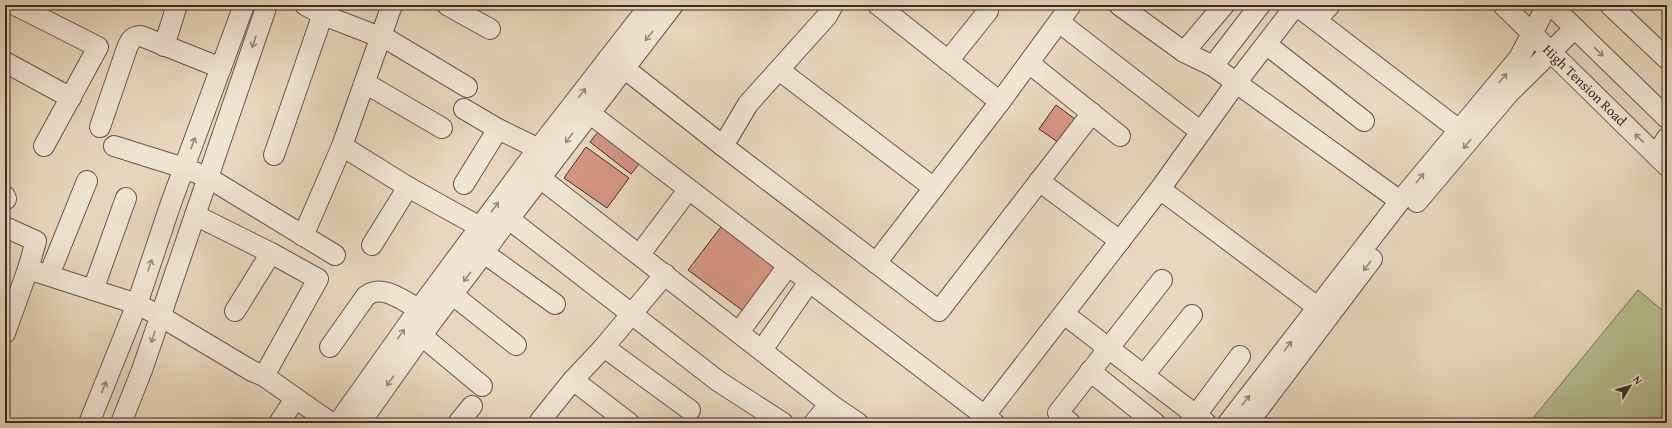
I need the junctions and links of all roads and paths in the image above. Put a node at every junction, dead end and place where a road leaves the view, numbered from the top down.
1 (14, 5) edge
2 (177, 5) edge
3 (305, 5) edge
4 (392, 5) edge
5 (447, 5) edge
6 (650, 5) edge
7 (673, 5) edge
8 (833, 5) edge
9 (1071, 5) edge
10 (1119, 5) edge
11 (1224, 5) edge
12 (1260, 5) edge
13 (1296, 5) edge
14 (1330, 5) edge
15 (1503, 5) edge
16 (1547, 5) edge
17 (1551, 5) edge
18 (1610, 5) edge
19 (239, 6) edge
20 (890, 9) edge
21 (265, 10) edge
22 (324, 10) edge
23 (988, 11) edge
24 (1316, 20) junction
25 (1059, 22) junction
26 (1575, 28) junction
27 (490, 29) dead end
28 (1532, 34) junction
29 (381, 37) junction
30 (1266, 44) junction
31 (164, 46) junction
32 (1184, 52) junction
33 (1550, 52) junction
34 (1667, 60) edge
35 (948, 61) junction
36 (5, 62) edge
37 (1029, 63) junction
38 (1213, 66) junction
39 (221, 68) junction
40 (624, 68) junction
41 (779, 70) junction
42 (365, 83) junction
43 (1236, 83) junction
44 (467, 87) dead end
45 (71, 98) junction
46 (1000, 102) junction
47 (464, 109) dead end
48 (588, 112) junction
49 (1092, 113) junction
50 (1667, 118) edge
51 (1364, 121) dead end
52 (100, 127) dead end
53 (442, 128) dead end
54 (498, 129) junction
55 (1459, 130) junction
56 (1201, 132) junction
57 (1120, 136) dead end
58 (1667, 138) edge
59 (44, 146) dead end
60 (114, 146) dead end
61 (342, 146) junction
62 (723, 146) junction
63 (539, 149) junction
64 (274, 155) dead end
65 (1661, 160) edge
66 (184, 168) junction
67 (532, 172) junction
68 (207, 177) junction
69 (87, 181) dead end
70 (1039, 181) junction
71 (464, 184) dead end
72 (408, 187) junction
73 (934, 188) junction
74 (1160, 189) junction
75 (688, 190) junction
76 (126, 198) dead end
77 (1400, 201) junction
78 (195, 215) junction
79 (509, 219) junction
80 (5, 227) edge
81 (480, 227) junction
82 (303, 236) junction
83 (1120, 241) junction
84 (372, 245) dead end
85 (271, 253) junction
86 (484, 254) junction
87 (640, 254) junction
88 (335, 255) dead end
89 (876, 263) junction
90 (788, 266) junction
91 (28, 268) junction
92 (665, 274) junction
93 (49, 275) junction
94 (1162, 280) dead end
95 (809, 282) junction
96 (94, 290) junction
97 (453, 295) junction
98 (137, 304) junction
99 (555, 304) dead end
100 (419, 309) junction
101 (235, 311) dead end
102 (1323, 311) junction
103 (631, 314) junction
104 (1064, 314) junction
105 (1192, 315) dead end
106 (160, 316) junction
107 (739, 332) junction
108 (5, 333) edge
109 (422, 336) junction
110 (516, 345) dead end
111 (330, 347) dead end
112 (604, 347) junction
113 (1109, 347) junction
114 (762, 350) junction
115 (1240, 356) dead end
116 (1090, 371) junction
117 (1144, 375) junction
118 (264, 376) junction
119 (573, 380) junction
120 (482, 386) dead end
121 (295, 399) junction
122 (830, 404) junction
123 (472, 406) dead end
124 (690, 410) dead end
125 (1197, 420) edge
126 (986, 421) edge
127 (89, 423) edge
128 (121, 423) edge
129 (279, 423) edge
130 (331, 423) edge
131 (338, 423) edge
132 (360, 423) edge
133 (458, 423) edge
134 (543, 423) edge
135 (629, 423) edge
136 (783, 423) edge
137 (814, 423) edge
138 (858, 423) edge
139 (1070, 423) edge
140 (1155, 423) edge
141 (1228, 423) edge
142 (1248, 423) edge

1 - 45 street
2 - 31 street
3 - 22 street
4 - 29 street
5 - 27 street
63 -> 6 street
7 -> 40 street
8 - 41 street
9 - 25 street
10 - 32 street
11 - 32 street
12 - 38 street
13 - 24 street
13 - 30 street
14 - 24 street
15 - 28 street, High Tension Road
16 - 28 street
17 - 26 street
18 - 34 street
19 - 21 street
19 - 39 street
20 - 35 street
21 -> 68 street
22 - 29 street
22 - 64 street
23 - 35 street
24 - 55 street
25 - 37 street
25 - 56 street
26 - 33 street
26 -> 50 street
28 - 33 street, High Tension Road
55 -> 28 street
29 - 42 street
29 - 44 street
30 - 43 street
30 - 51 street
31 - 39 street
31 - 52 street
32 - 38 street
65 -> 33 street, High Tension Road
33 -> 102 street
35 - 46 street
36 - 45 street
37 - 46 street
37 - 49 street
38 - 43 street
66 -> 39 street
40 - 48 street
40 - 62 street
41 - 62 street
41 - 73 street
42 - 53 street
42 - 61 street
43 - 56 street
43 - 77 street
45 - 59 street
46 - 73 street
47 - 54 street
48 -> 67 street
48 - 75 street
49 - 57 street
49 - 70 street
54 - 63 street
54 - 71 street
77 -> 55 street
56 - 74 street
58 - 65 street
60 - 66 street
61 - 72 street
61 - 82 street
62 - 89 street
63 - 67 street
66 - 68 street
98 -> 66 street
67 - 79 street
81 -> 67 street
67 - 87 street
68 - 78 street
68 - 82 street
69 - 93 street
70 - 83 street
70 - 89 street
72 - 81 street
72 - 84 street
73 - 89 street
74 - 83 street
74 - 102 street
75 - 87 street
75 - 90 street
76 - 96 street
77 - 102 street
78 - 85 street
78 - 106 street
79 - 86 street
79 - 103 street
80 - 91 street
81 - 100 street
82 - 88 street
83 - 104 street
85 - 101 street
85 - 118 street
86 -> 97 street
86 - 99 street
87 - 92 street
90 - 95 street
90 - 107 street
91 - 93 street
91 - 108 street
92 - 103 street
92 - 107 street
93 - 96 street
94 - 113 street
95 - 114 street
95 - 126 street
96 - 98 street
97 - 109 street
97 - 110 street
98 - 106 street
127 -> 98 street
100 - 111 street
131 -> 100 street
141 -> 102 street
102 - 142 street
103 - 112 street
103 - 136 street
104 - 113 street
104 - 126 street
105 - 117 street
106 - 118 street
106 -> 128 street
107 - 114 street
109 - 120 street
109 -> 132 street
112 - 119 street
112 - 124 street
113 - 116 street
113 - 117 street
114 - 122 street
115 - 125 street
116 - 139 street
116 - 140 street
117 - 125 street
118 - 121 street
119 - 134 street
119 - 135 street
121 - 129 street
121 - 130 street
122 - 137 street
122 - 138 street
123 - 133 street

